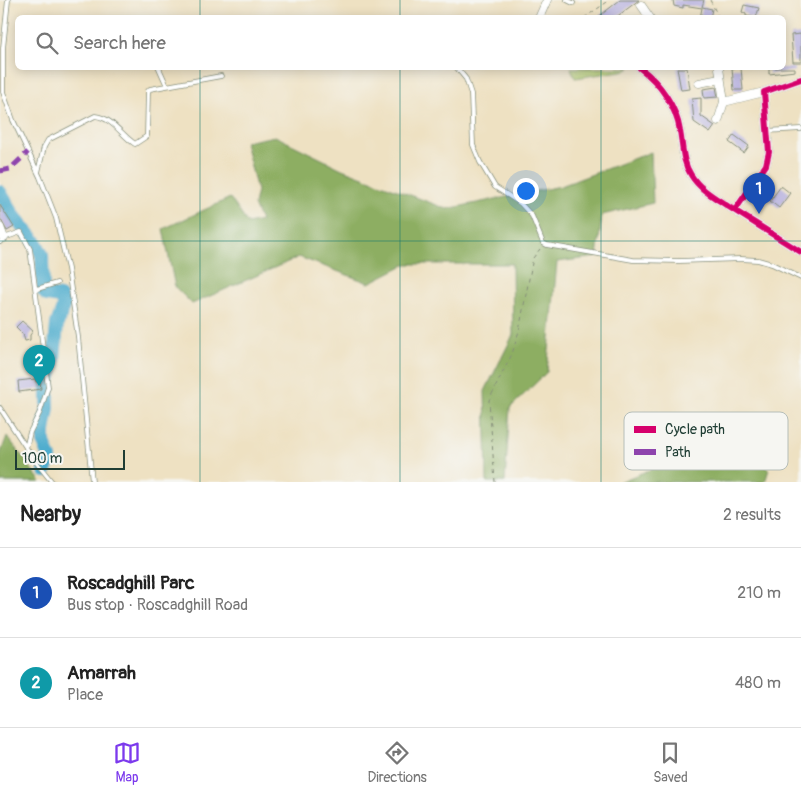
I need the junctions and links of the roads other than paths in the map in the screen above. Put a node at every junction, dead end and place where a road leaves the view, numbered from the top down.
1 (8, 0) edge
2 (547, 0) edge
3 (568, 0) edge
4 (573, 3) dead end
5 (641, 5) dead end
6 (540, 15) edge
7 (645, 15) edge
8 (160, 70) edge
9 (458, 70) edge
10 (643, 70) edge
11 (719, 70) edge
12 (221, 76) dead end
13 (720, 79) junction
14 (801, 79) edge
15 (699, 83) dead end
16 (167, 86) junction
17 (764, 92) junction
18 (724, 102) junction
19 (718, 121) dead end
20 (801, 128) edge
21 (767, 132) junction
22 (38, 172) junction
23 (735, 210) junction
24 (0, 227) edge
25 (2, 240) edge
26 (801, 252) edge
27 (801, 278) edge
28 (57, 282) dead end
29 (36, 288) junction
30 (0, 408) edge
31 (26, 448) junction
32 (52, 482) edge
33 (92, 482) edge

1 - 22 lane
2 - 6 street
3 - 4 lane
5 - 7 street
8 - 16 lane
9 - 27 lane
10 - 23 street
11 - 13 street
12 - 16 lane
13 - 15 street
13 - 18 street
14 - 17 street
16 - 22 lane
17 - 18 street
17 - 21 street
18 - 19 street
20 - 21 lane
21 - 23 street
22 - 33 lane
23 - 26 street
24 - 25 street
25 - 29 lane
28 - 29 lane
29 - 31 lane
30 - 31 lane
31 - 32 lane

